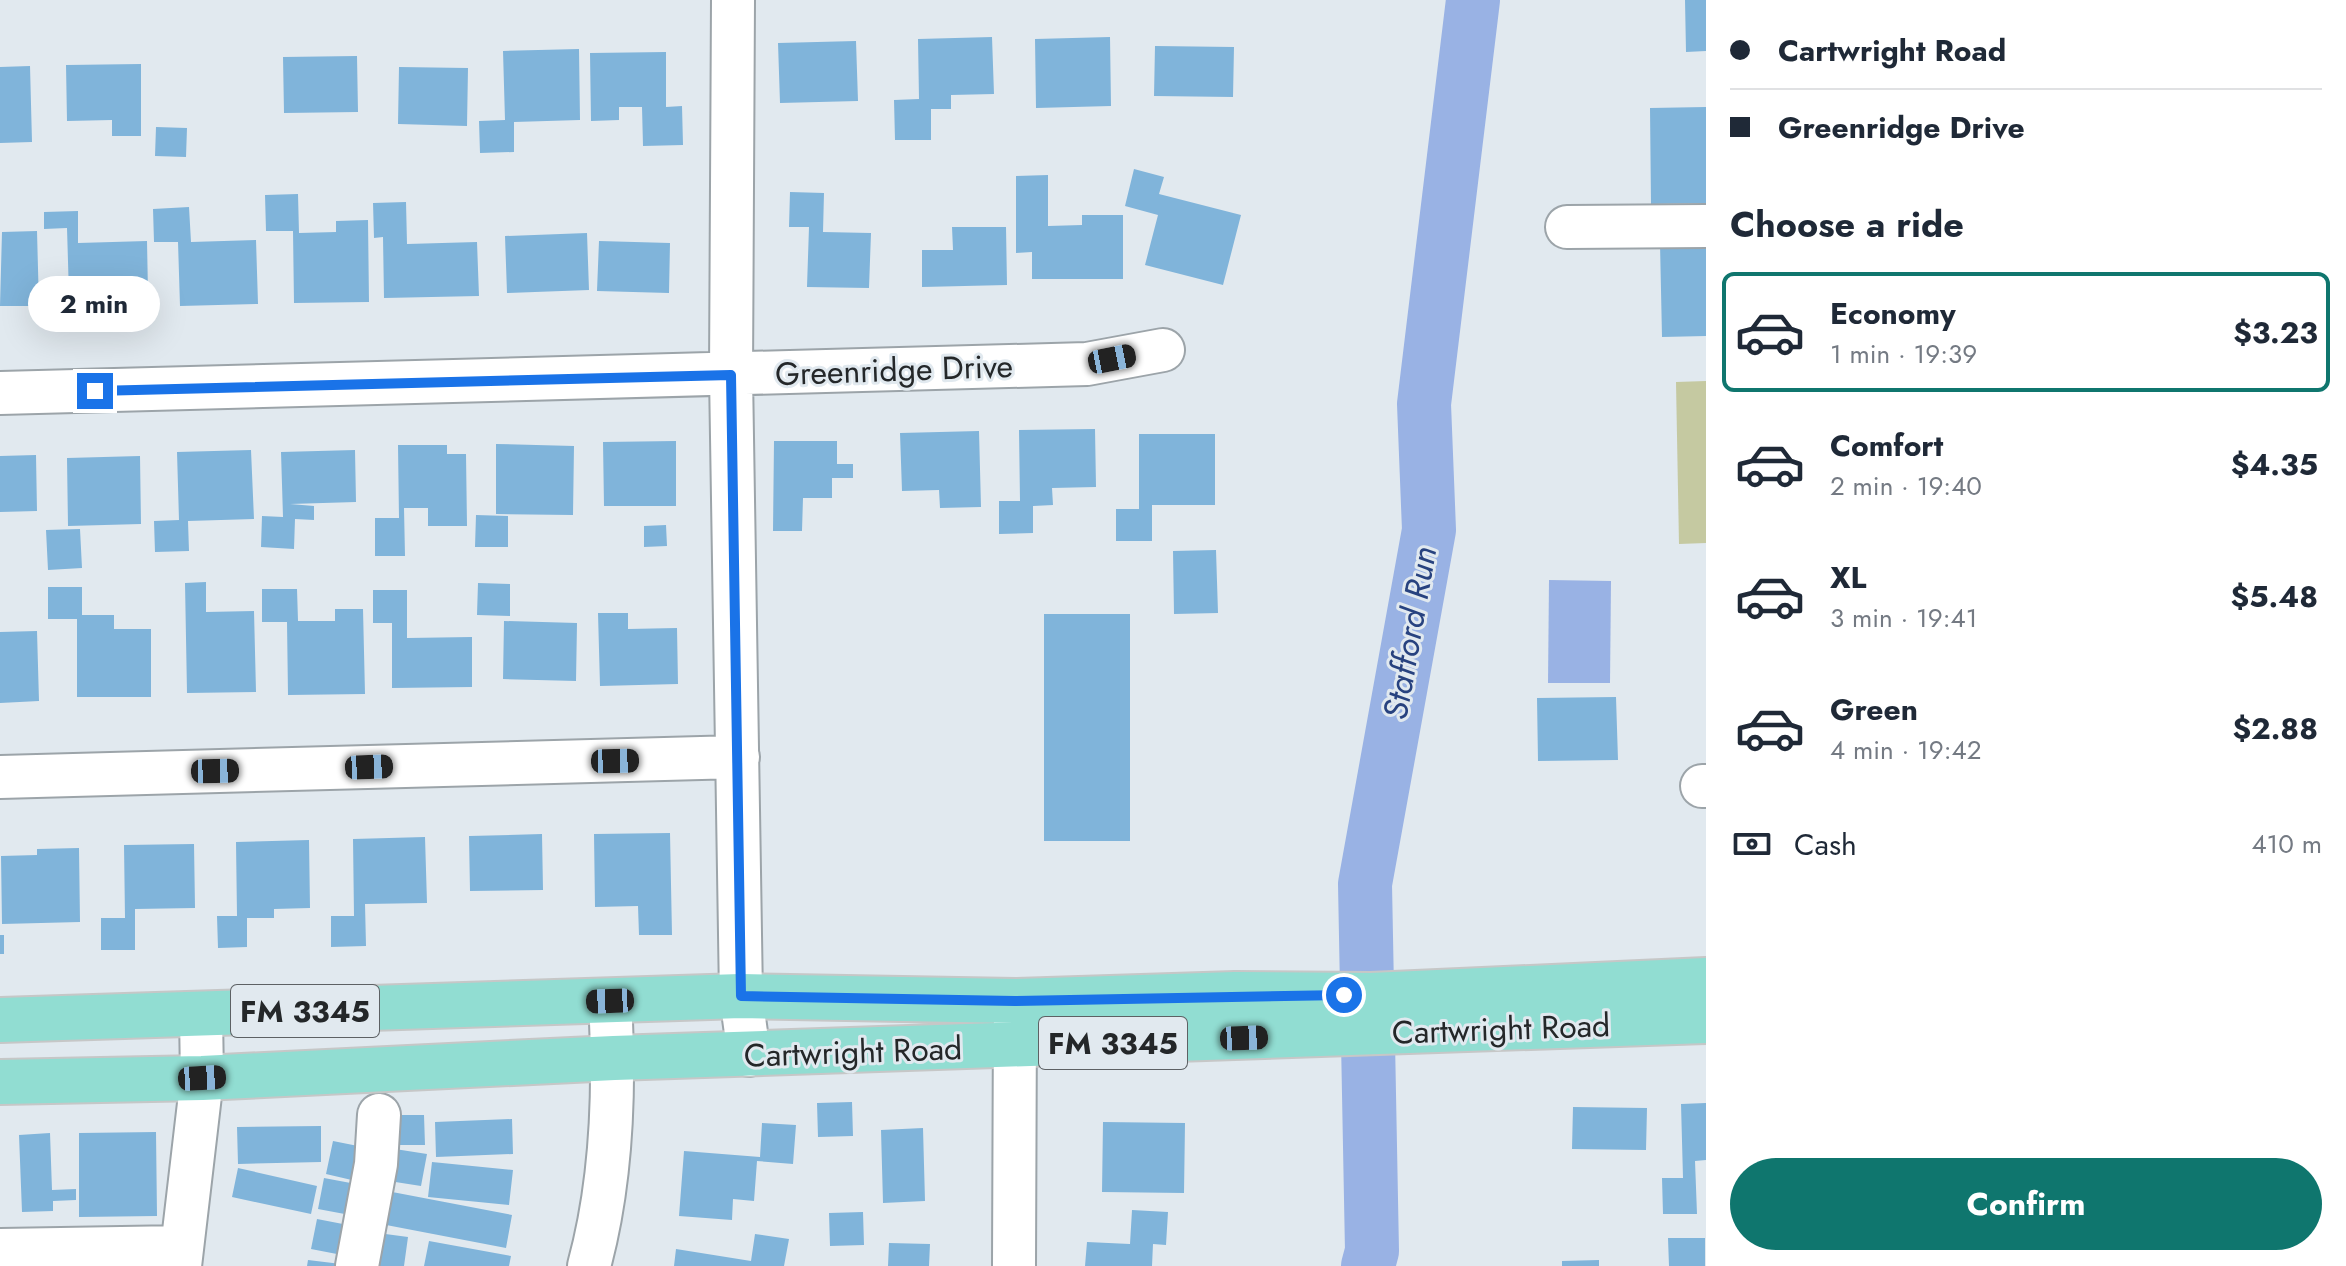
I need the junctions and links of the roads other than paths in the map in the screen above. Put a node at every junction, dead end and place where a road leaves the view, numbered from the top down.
1 (733, 0) edge
2 (1706, 226) edge
3 (1567, 227) dead end
4 (1163, 350) dead end
5 (731, 375) junction
6 (0, 393) edge
7 (738, 757) junction
8 (0, 777) edge
9 (1706, 980) edge
10 (741, 996) junction
11 (610, 1001) junction
12 (1015, 1001) junction
13 (1520, 1008) junction
14 (201, 1015) junction
15 (0, 1020) edge
16 (1706, 1021) edge
17 (1015, 1047) junction
18 (749, 1055) junction
19 (614, 1058) junction
20 (202, 1078) junction
21 (0, 1082) edge
22 (379, 1115) dead end
23 (0, 1250) edge
24 (181, 1256) edge
25 (357, 1266) edge
26 (589, 1266) edge
27 (1014, 1266) edge

1 - 5 street
2 - 3 street
4 - 5 street, Greenridge Drive
5 - 6 street, Greenridge Drive
5 - 7 street
7 - 8 street
7 - 10 street
9 - 13 main road, Cartwright Road / FM 3345
10 - 11 main road, Cartwright Road / FM 3345
10 - 12 main road, Cartwright Road / FM 3345
10 - 18 street
11 - 14 main road, Cartwright Road / FM 3345
11 - 19 street
12 - 13 main road, Cartwright Road / FM 3345
12 - 17 street
13 - 16 main road, Cartwright Road / FM 3345
13 - 17 main road, Cartwright Road / FM 3345
14 - 15 main road, Cartwright Road / FM 3345
14 - 20 street
17 - 18 main road, Cartwright Road / FM 3345
17 - 27 street
18 - 19 main road, Cartwright Road / FM 3345
19 - 20 main road, Cartwright Road / FM 3345
19 - 26 street
20 - 21 main road, Cartwright Road / FM 3345
20 - 24 street
22 - 25 street
23 - 24 street

